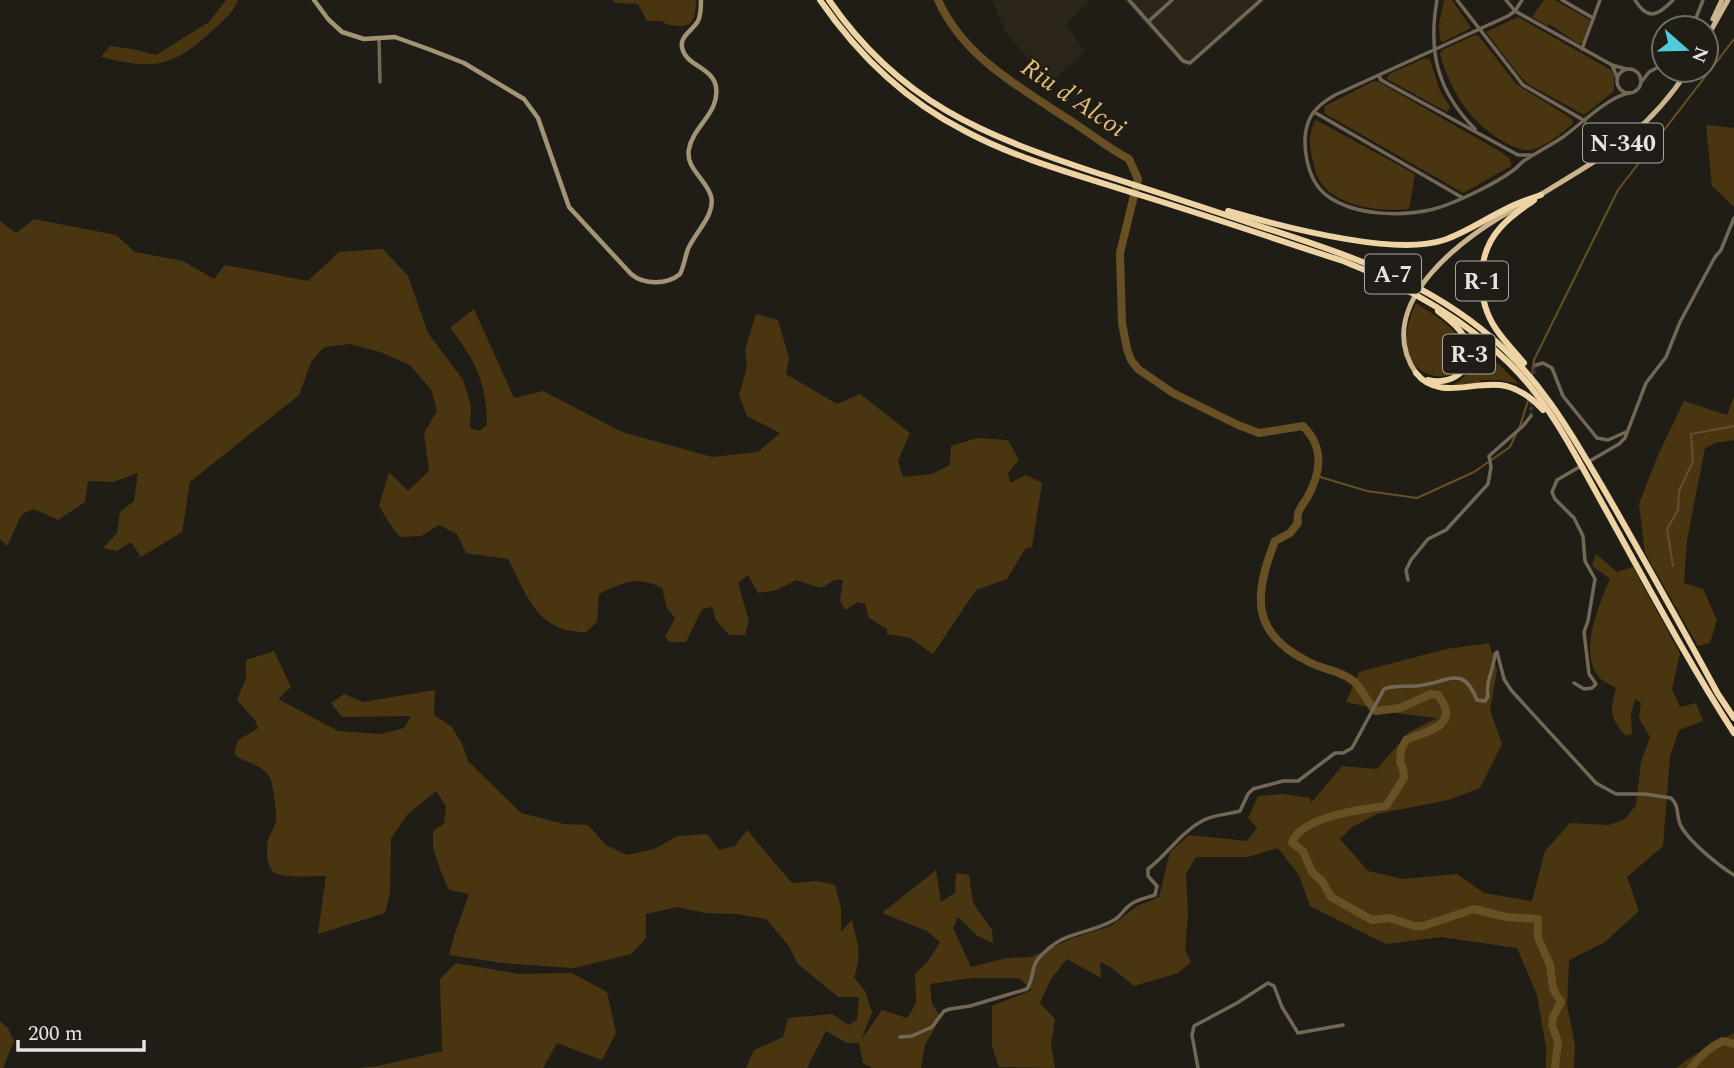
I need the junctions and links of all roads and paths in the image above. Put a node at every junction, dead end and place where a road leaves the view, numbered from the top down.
1 (314, 0) edge
2 (701, 0) edge
3 (820, 0) edge
4 (829, 0) edge
5 (1129, 0) edge
6 (1172, 0) edge
7 (1261, 0) edge
8 (1437, 0) edge
9 (1457, 0) edge
10 (1506, 0) edge
11 (1522, 0) edge
12 (1562, 0) edge
13 (1600, 0) edge
14 (1635, 0) edge
15 (1673, 0) edge
16 (1515, 11) junction
17 (1593, 18) junction
18 (1149, 20) junction
19 (1480, 30) junction
20 (379, 38) junction
21 (1582, 49) junction
22 (1434, 50) junction
23 (1612, 65) junction
24 (1631, 69) junction
25 (1649, 72) joint
26 (1378, 75) junction
27 (380, 82) dead end
28 (1617, 82) junction
29 (1641, 83) junction
30 (1678, 84) edge
31 (1629, 93) junction
32 (1613, 99) junction
33 (1314, 112) junction
34 (952, 120) junction
35 (1585, 121) junction
36 (1476, 131) junction
37 (1533, 155) junction
38 (1541, 195) junction
39 (1463, 198) junction
40 (1228, 217) junction
41 (1734, 218) edge
42 (1427, 300) junction
43 (1536, 365) dead end
44 (1416, 373) junction
45 (1532, 377) junction
46 (1531, 416) tunnel mouth
47 (1627, 432) junction
48 (1562, 433) junction
49 (1408, 580) dead end
50 (1574, 682) dead end
51 (1734, 718) edge
52 (1734, 733) edge
53 (1734, 875) edge
54 (1343, 1026) dead end
55 (900, 1037) dead end
56 (1198, 1068) edge

1 - 20 street
2 - 20 street
3 - 34 highway, A-7
4 - 34 highway, A-7
5 - 18 street
6 - 18 street
7 - 18 street
8 - 22 street
9 - 19 street
10 - 16 street
11 - 16 street
12 - 17 street
13 - 17 street
14 - 15 street
16 - 19 street
16 - 21 street
17 - 21 street
19 - 22 street
19 - 35 street
20 - 27 street
21 - 23 street
22 - 26 street
22 - 36 street
23 - 24 street
23 - 28 street
24 - 25 street
24 - 28 street
24 - 29 street
25 - 29 street
26 - 33 street
26 - 36 street
28 - 31 street
28 - 32 street
29 - 31 street
30 - 38 main road, N-340
31 - 32 street
32 - 35 street
33 - 39 street
33 - 39 street
34 - 40 highway, A-7
34 - 40 highway, A-7
35 - 37 street
36 - 37 street
37 - 39 street
38 - 40 highway
38 - 44 main road, N-340
38 - 45 highway, R-1
40 - 42 highway, A-7
40 - 45 highway, A-7
41 - 47 street
42 - 44 highway, R-3
42 - 48 highway, A-7
43 - 47 street
44 - 48 highway
45 - 51 highway, A-7
46 - 49 street
47 - 50 street
48 - 52 highway, A-7
53 - 55 street
54 - 56 street

